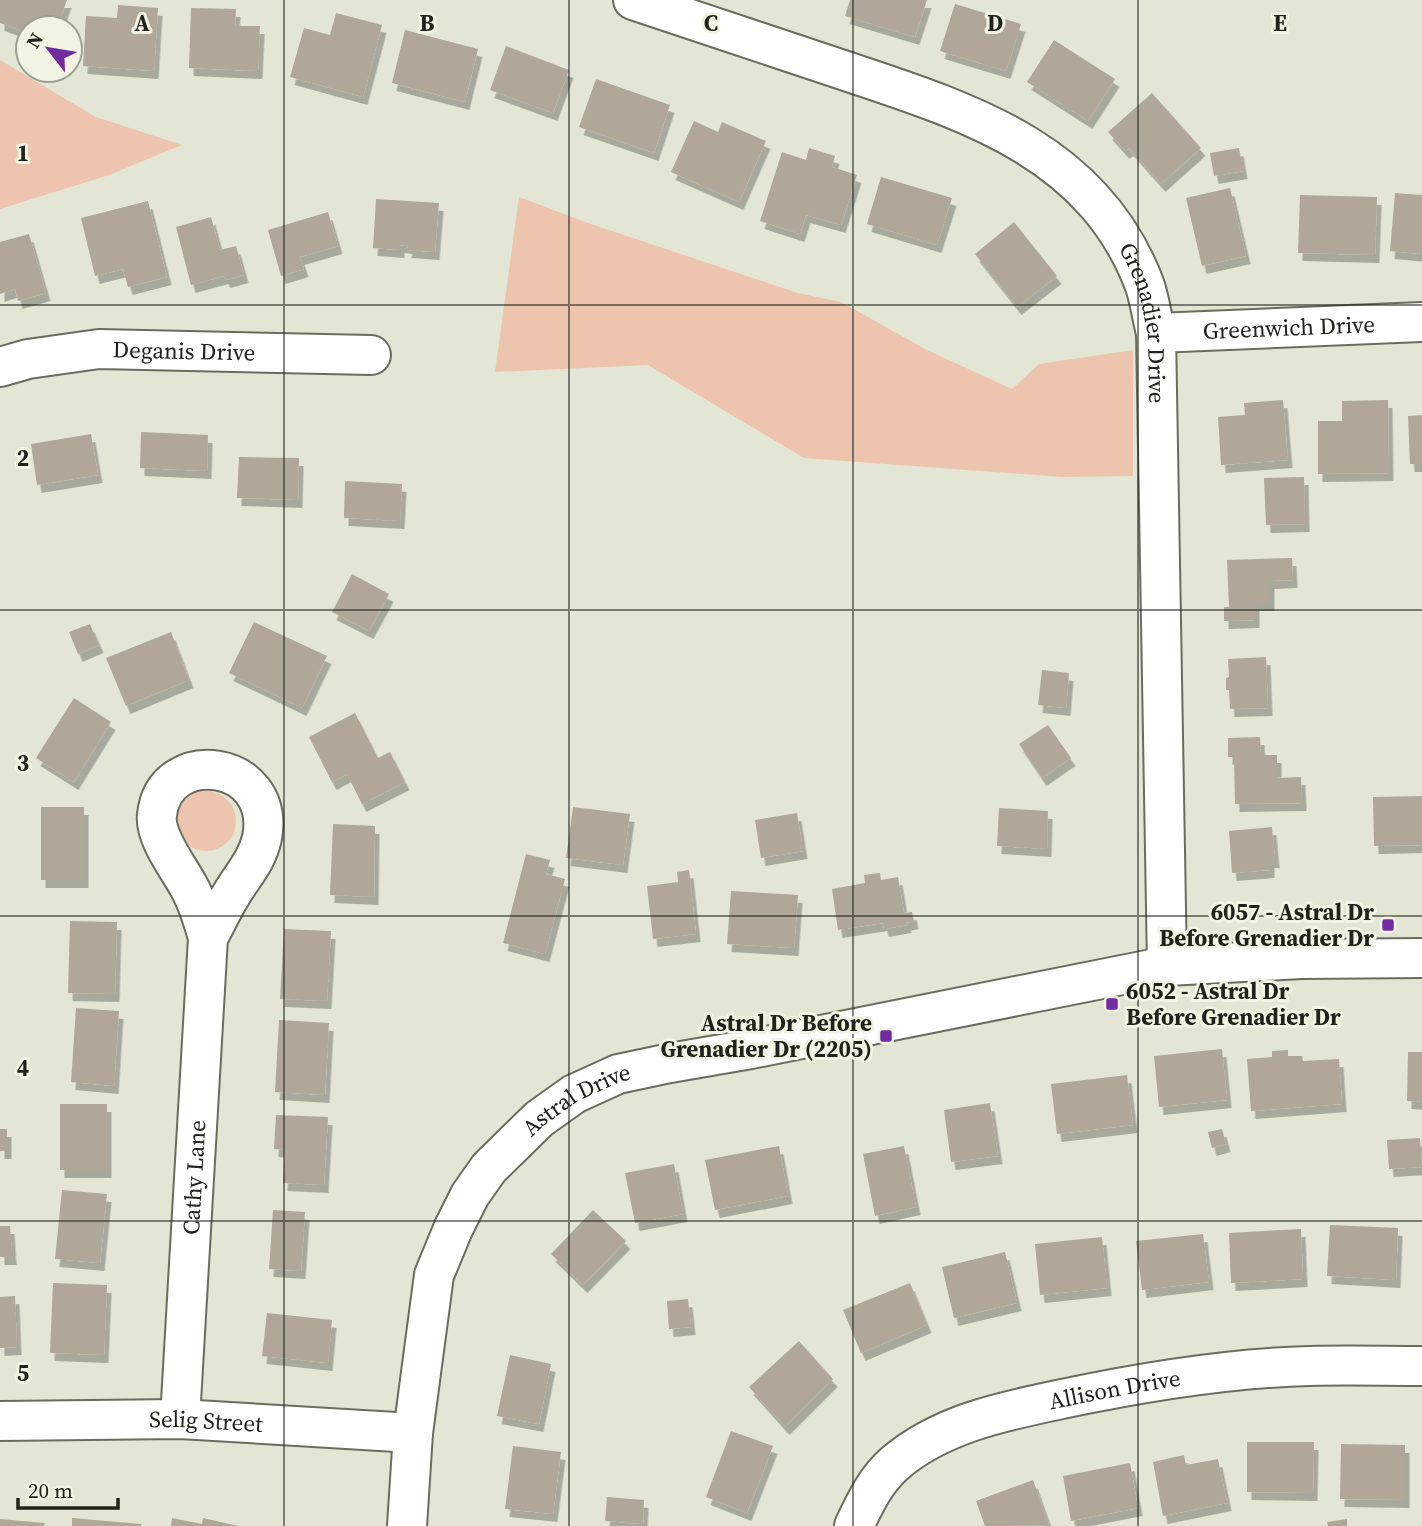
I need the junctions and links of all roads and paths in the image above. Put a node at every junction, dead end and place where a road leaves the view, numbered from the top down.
1 (633, 0) edge
2 (1422, 322) edge
3 (1156, 333) junction
4 (371, 355) dead end
5 (0, 367) edge
6 (208, 937) dead end
7 (1422, 958) edge
8 (1167, 966) junction
9 (1422, 1366) edge
10 (180, 1419) junction
11 (0, 1421) edge
12 (413, 1433) junction
13 (407, 1526) edge
14 (854, 1526) edge

1 - 3 street, Grenadier Drive
2 - 3 street, Greenwich Drive
3 - 8 street, Grenadier Drive
4 - 5 street, Deganis Drive
6 - 10 street, Cathy Lane
7 - 8 street, Astral Drive
8 - 12 street, Astral Drive
9 - 14 street, Allison Drive
10 - 11 street, Selig Street
10 - 12 street, Selig Street
12 - 13 street, Astral Drive

